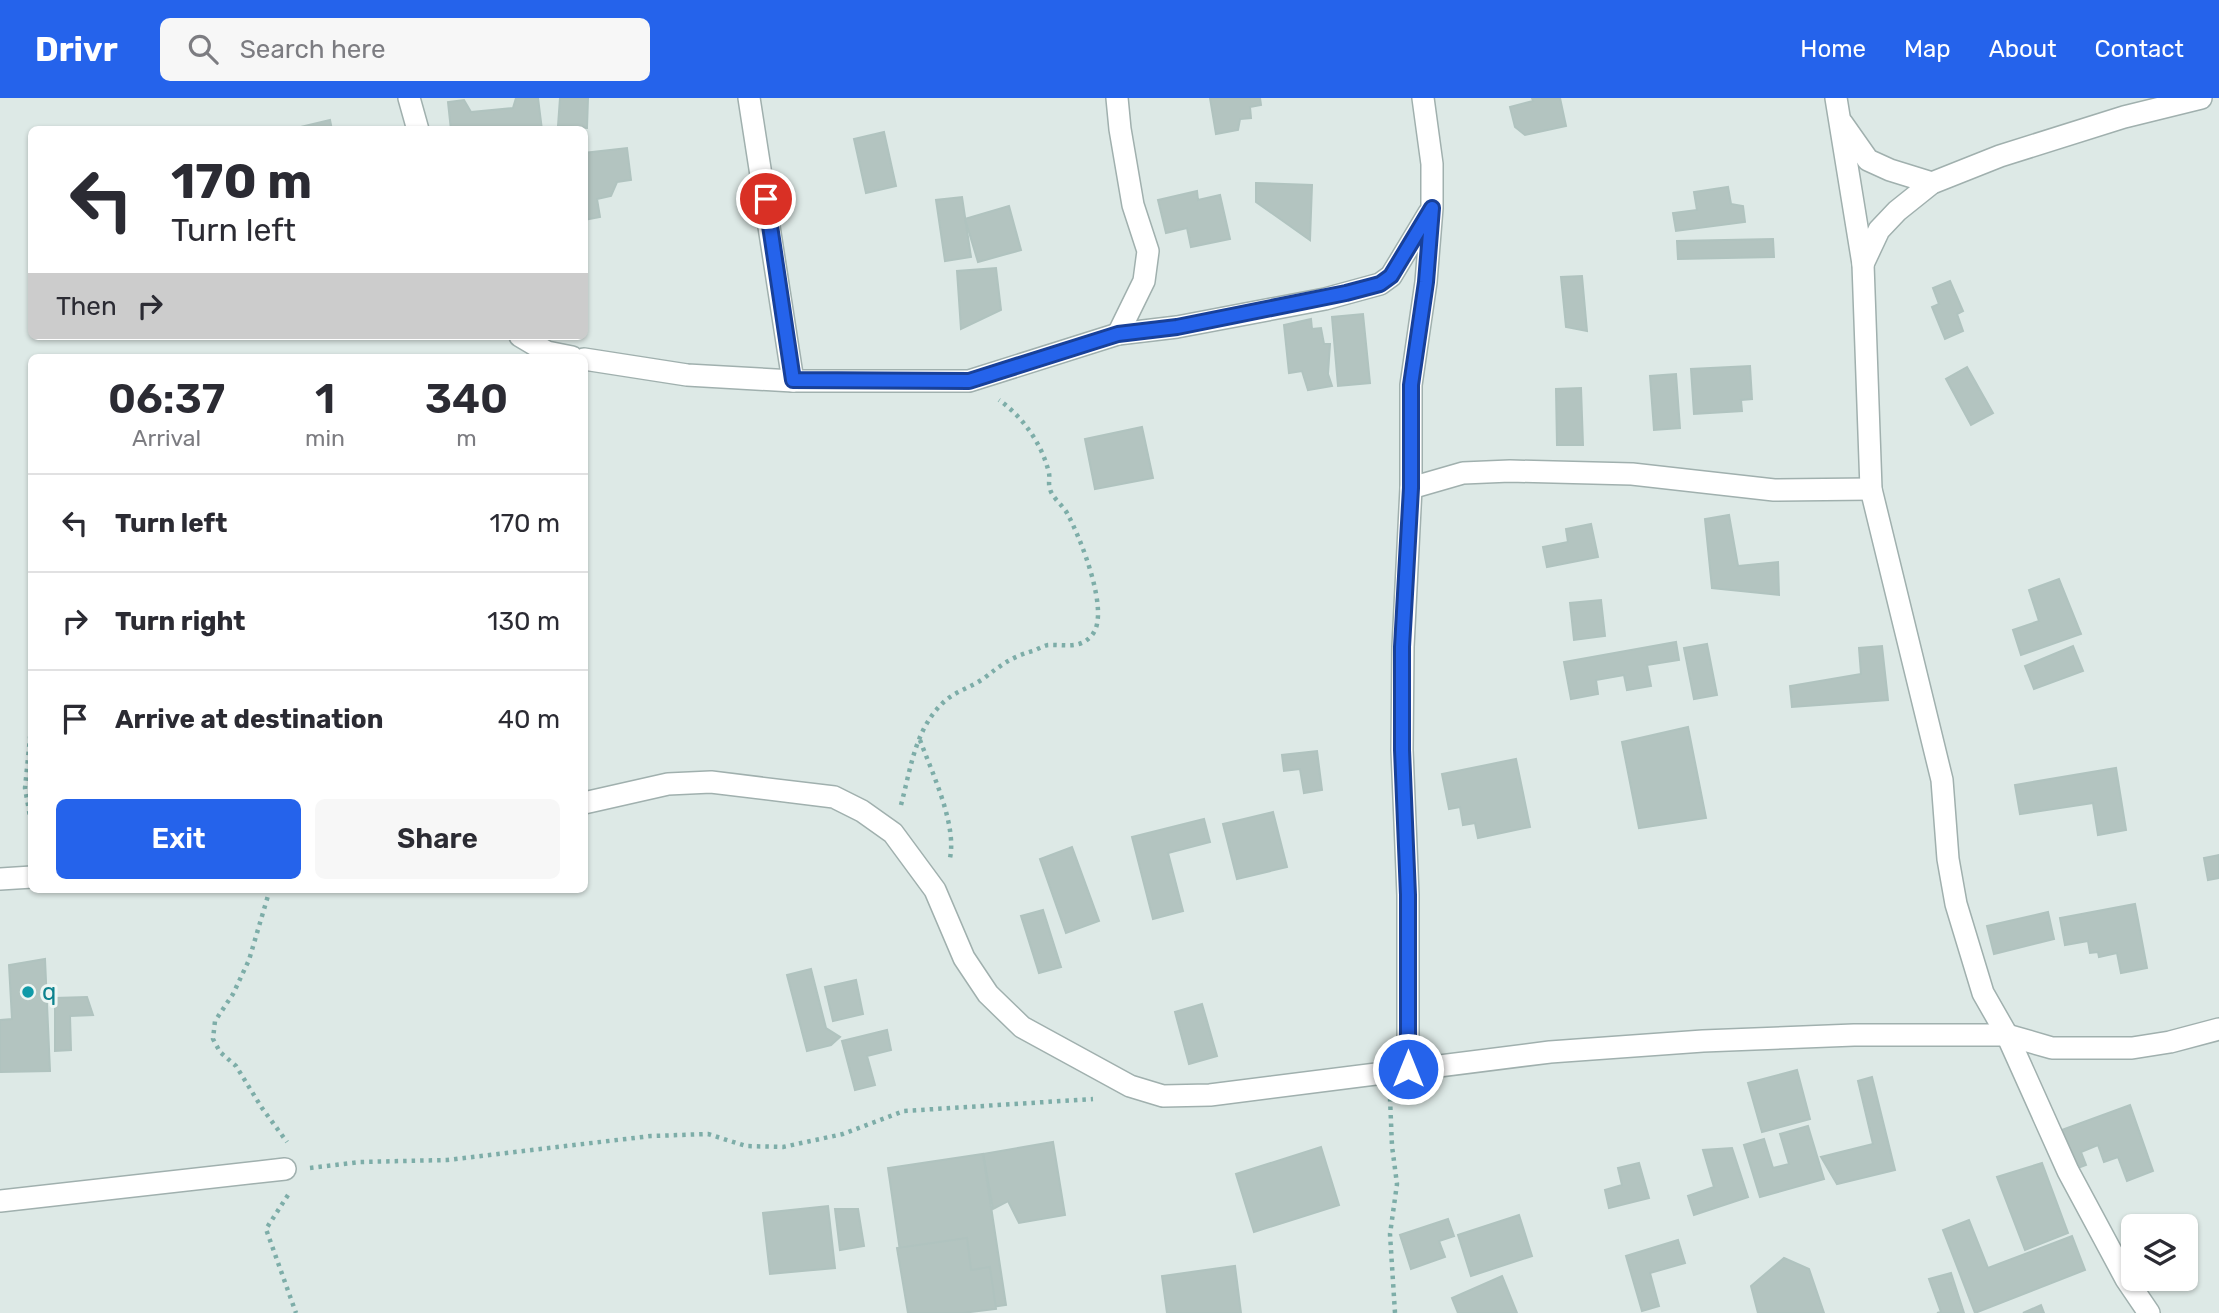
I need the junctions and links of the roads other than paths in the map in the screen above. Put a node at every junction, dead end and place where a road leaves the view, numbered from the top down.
1 (410, 98) edge
2 (749, 98) edge
3 (1117, 98) edge
4 (1423, 98) edge
5 (2202, 98) edge
6 (1838, 108) edge
7 (417, 126) edge
8 (1932, 183) junction
9 (1432, 208) junction
10 (1863, 264) junction
11 (1118, 334) junction
12 (527, 340) edge
13 (557, 354) edge
14 (588, 360) edge
15 (793, 380) junction
16 (1411, 488) junction
17 (1871, 489) junction
18 (588, 802) edge
19 (28, 877) edge
20 (0, 879) edge
21 (2219, 1029) edge
22 (2007, 1035) junction
23 (1399, 1071) junction
24 (291, 1163) road end
25 (0, 1201) edge
26 (2149, 1313) edge

1 - 7 street
2 - 15 street
3 - 11 street
4 - 9 street
5 - 8 street
6 - 8 street
6 - 10 street
8 - 10 street
9 - 11 street
9 - 16 street
10 - 17 street
11 - 15 street
12 - 13 street
14 - 15 street
16 - 17 street
16 - 23 street
17 - 22 street
18 - 23 street
19 - 20 street
21 - 22 street
22 - 23 street
22 - 26 street
24 - 25 street

